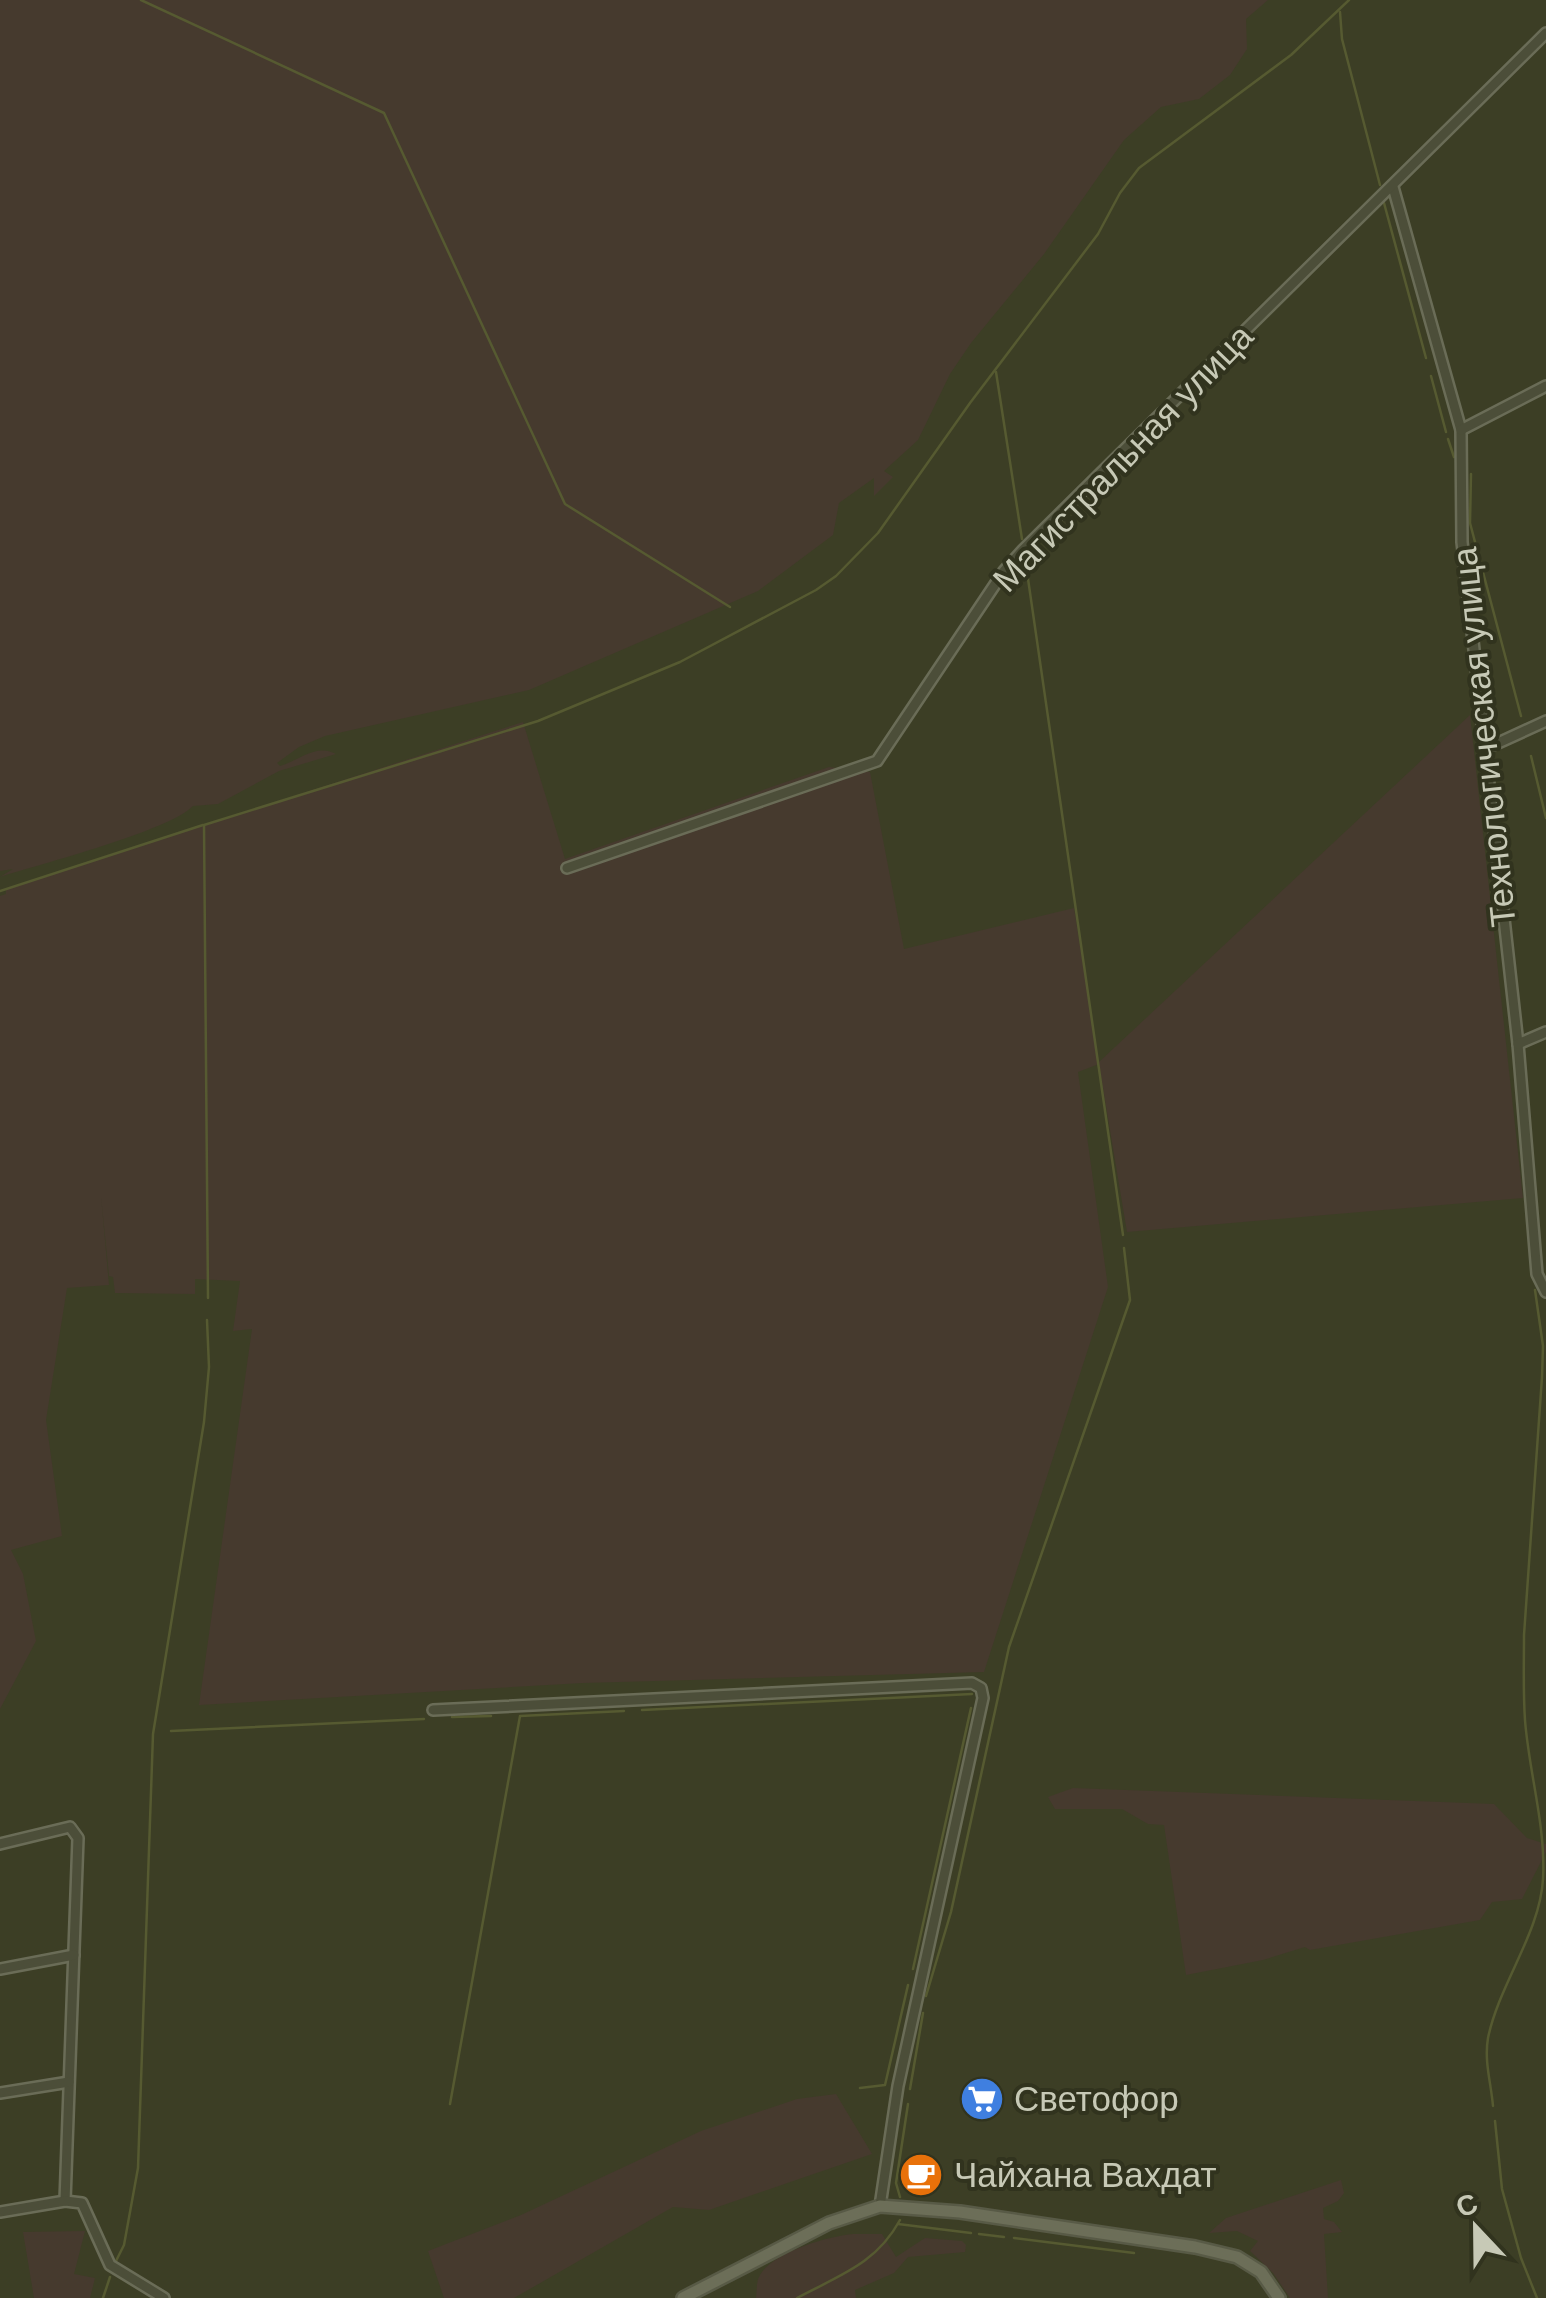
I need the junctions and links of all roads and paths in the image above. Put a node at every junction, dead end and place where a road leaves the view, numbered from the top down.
1 (1546, 33) edge
2 (1393, 188) junction
3 (1546, 386) edge
4 (1461, 430) junction
5 (1546, 721) edge
6 (1484, 750) junction
7 (567, 868) dead end
8 (1546, 1032) edge
9 (1518, 1044) junction
10 (1546, 1292) edge
11 (433, 1710) dead end
12 (0, 1844) edge
13 (74, 1955) junction
14 (0, 1969) edge
15 (69, 2082) junction
16 (0, 2094) edge
17 (64, 2202) junction
18 (880, 2206) junction
19 (0, 2212) edge
20 (164, 2298) edge
21 (683, 2298) edge
22 (1279, 2298) edge

1 - 2 street, Магистральная улица
2 - 4 street, Технологическая улица
2 - 7 street, Магистральная улица
3 - 4 street
4 - 6 street, Технологическая улица
5 - 6 street
6 - 9 street, Технологическая улица
8 - 9 street
9 - 10 street, Технологическая улица
11 - 18 street
12 - 13 street
13 - 14 street
13 - 15 street
15 - 16 street
15 - 17 street
17 - 19 street
17 - 20 street
18 - 21 main road
18 - 22 main road

